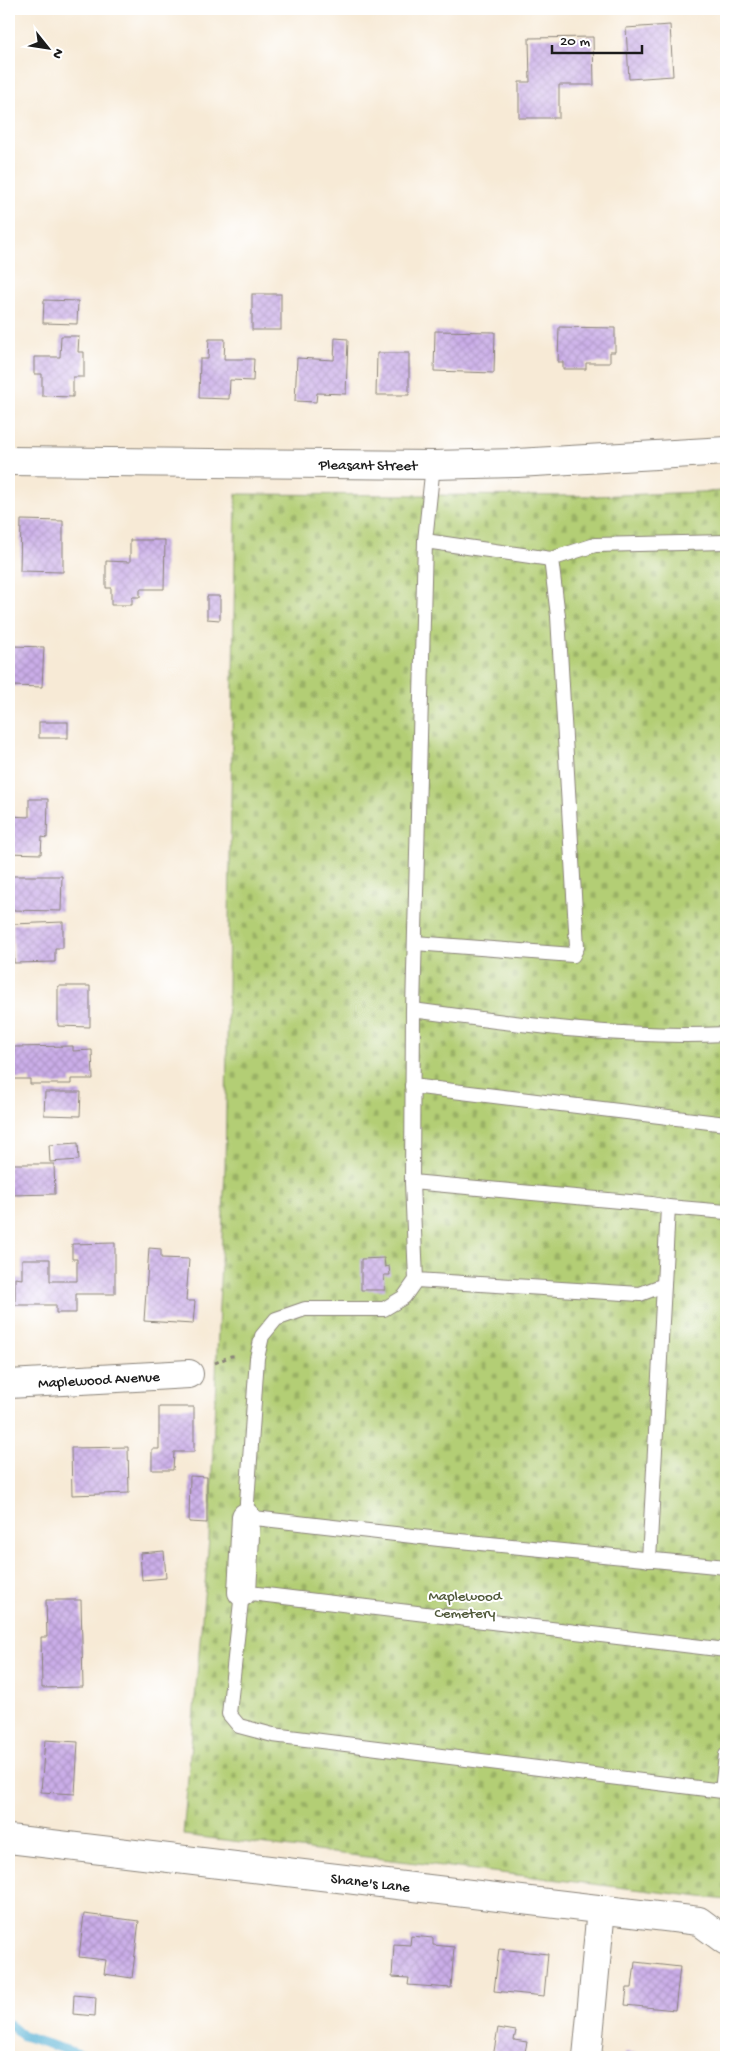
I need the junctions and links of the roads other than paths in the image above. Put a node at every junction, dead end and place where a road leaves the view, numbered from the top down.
1 (726, 451) edge
2 (9, 461) edge
3 (433, 465) junction
4 (425, 541) junction
5 (726, 542) edge
6 (551, 560) junction
7 (415, 943) junction
8 (413, 1010) junction
9 (726, 1034) edge
10 (412, 1086) junction
11 (726, 1124) edge
12 (412, 1182) junction
13 (668, 1207) junction
14 (726, 1212) edge
15 (416, 1280) junction
16 (664, 1284) junction
17 (189, 1374) road end
18 (9, 1384) edge
19 (246, 1517) junction
20 (648, 1560) junction
21 (726, 1567) edge
22 (242, 1592) junction
23 (726, 1650) edge
24 (726, 1755) edge
25 (724, 1792) edge
26 (9, 1839) edge
27 (601, 1909) junction
28 (726, 1941) edge
29 (587, 2057) edge

1 - 3 street, Pleasant Street
2 - 3 street, Pleasant Street
3 - 4 lane
4 - 6 lane
4 - 7 lane
5 - 6 lane
6 - 7 lane
7 - 8 lane
8 - 9 lane
8 - 10 lane
10 - 11 lane
10 - 12 lane
12 - 13 lane
12 - 15 lane
13 - 14 lane
13 - 16 lane
15 - 16 lane
15 - 19 lane
16 - 20 lane
17 - 18 street, Maplewood Avenue
19 - 20 lane
19 - 22 street
20 - 21 lane
22 - 23 lane
22 - 25 lane
24 - 25 lane
26 - 27 street, Shane's Lane
27 - 28 street, Shane's Lane
27 - 29 street

